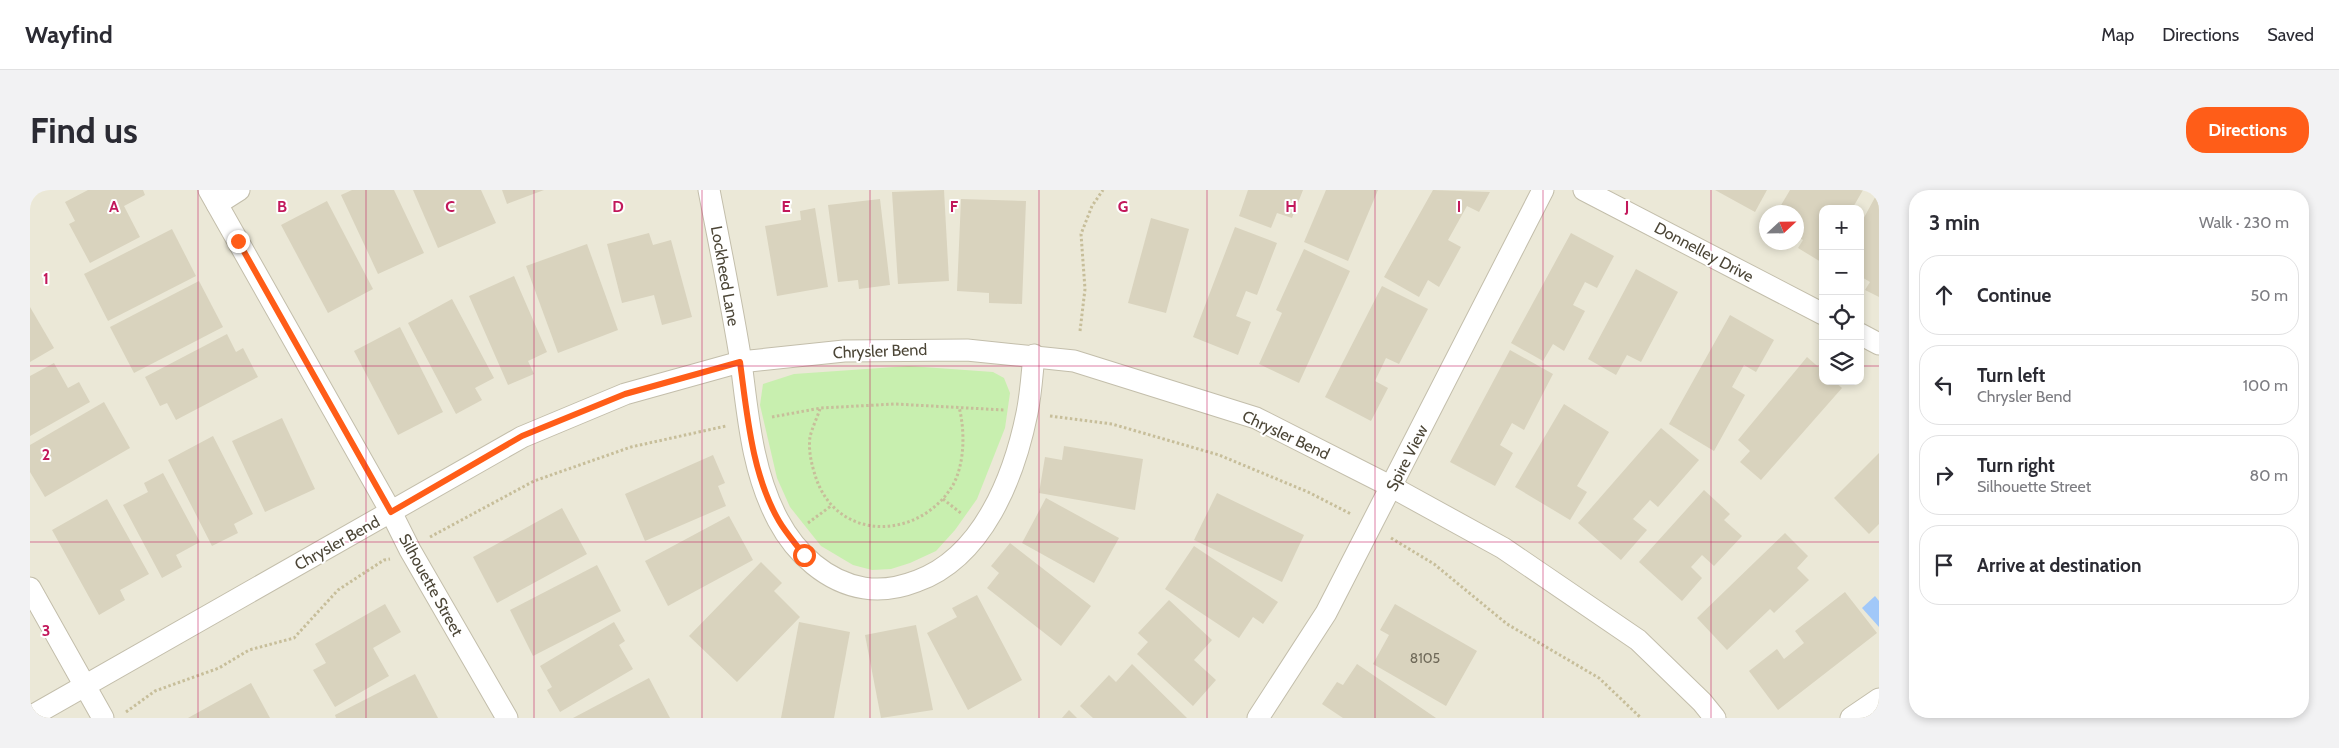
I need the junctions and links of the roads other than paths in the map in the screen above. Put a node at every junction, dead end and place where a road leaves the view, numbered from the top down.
1 (239, 190) edge
2 (710, 190) edge
3 (1543, 190) edge
4 (1584, 190) edge
5 (213, 197) edge
6 (1819, 312) edge
7 (1864, 336) edge
8 (1879, 344) edge
9 (1034, 355) junction
10 (740, 362) junction
11 (1392, 487) junction
12 (391, 512) junction
13 (30, 588) edge
14 (86, 685) junction
15 (1879, 698) edge
16 (30, 717) edge
17 (103, 718) edge
18 (507, 718) edge
19 (1258, 718) edge
20 (1714, 718) edge
21 (1851, 718) edge

1 - 5 street
2 - 10 street, Lockheed Lane
3 - 11 street, Spire View
4 - 6 street, Donnelley Drive
5 - 12 street, Silhouette Street
7 - 8 street
9 - 10 street, Chrysler Bend
9 - 10 street, Lockheed Lane
9 - 11 street, Chrysler Bend
10 - 12 street, Chrysler Bend
11 - 19 street, Spire View
11 - 20 street, Chrysler Bend
12 - 14 street, Chrysler Bend
12 - 18 street, Silhouette Street
13 - 14 street
14 - 16 street, Chrysler Bend
14 - 17 street
15 - 21 street

